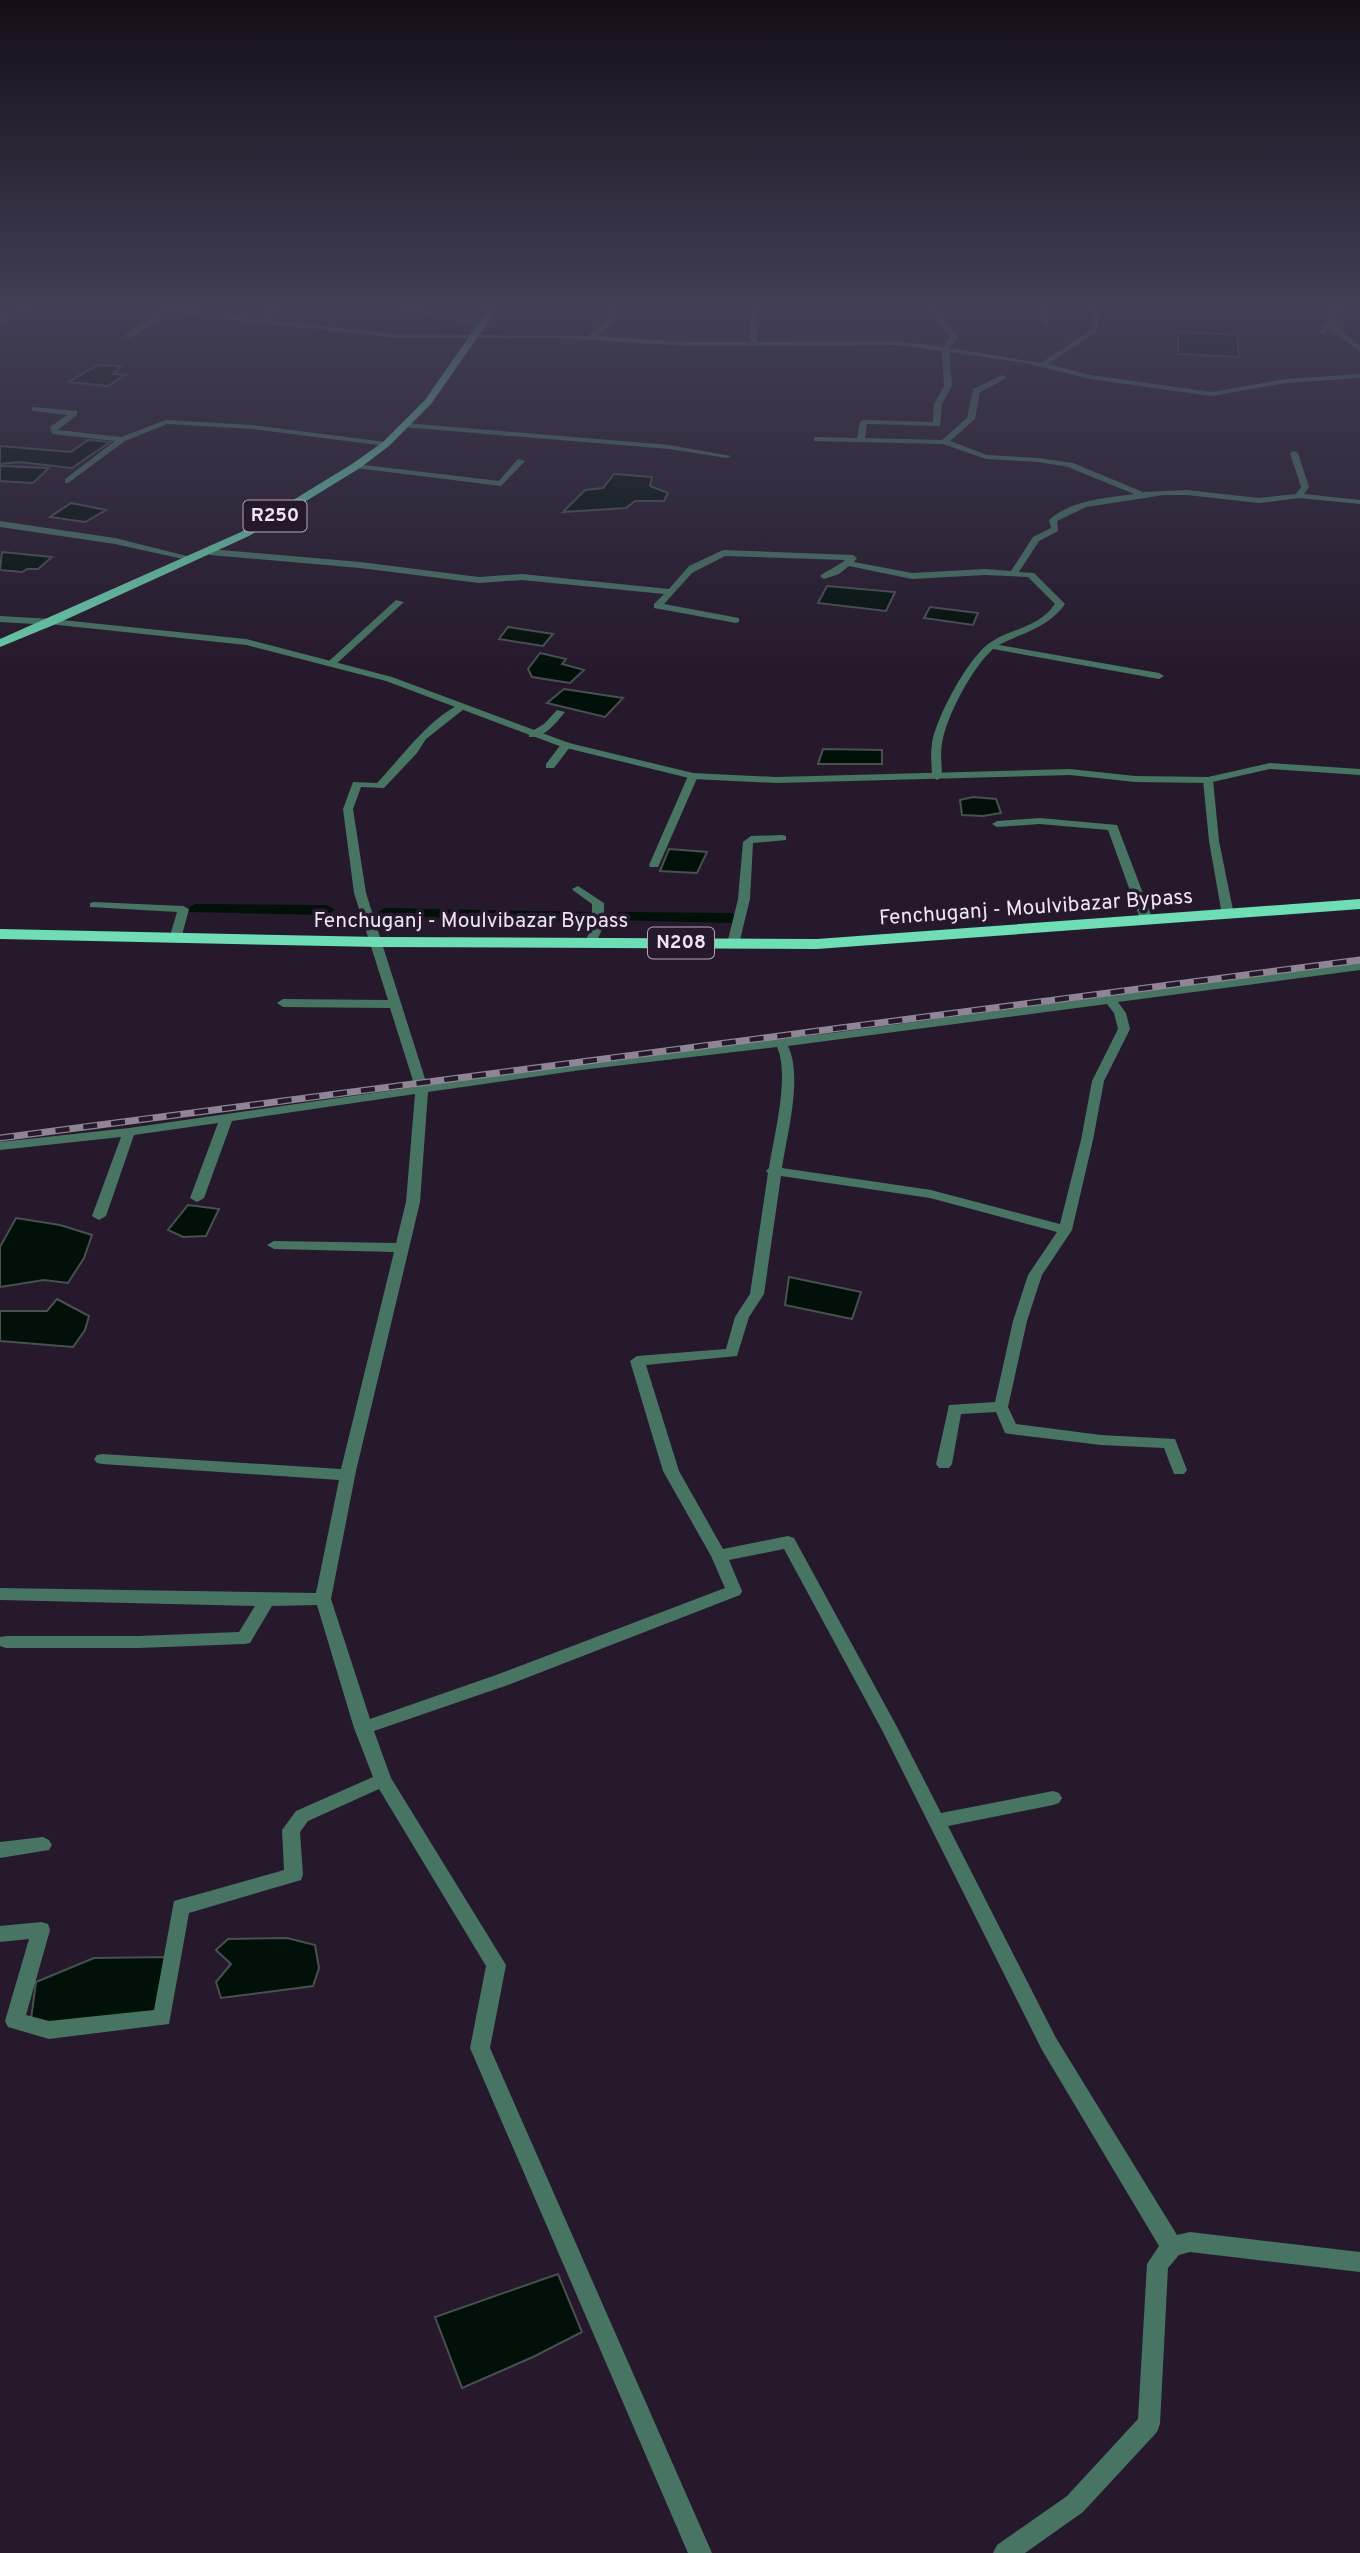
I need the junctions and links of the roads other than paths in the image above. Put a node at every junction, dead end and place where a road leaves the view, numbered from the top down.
1 (54, 430) edge
2 (145, 430) edge
3 (271, 430) edge
4 (393, 430) edge
5 (398, 430) edge
6 (467, 430) edge
7 (863, 430) edge
8 (958, 430) edge
9 (122, 439) junction
10 (817, 439) dead end
11 (861, 440) junction
12 (944, 442) junction
13 (381, 443) junction
14 (1294, 453) dead end
15 (727, 456) dead end
16 (521, 461) dead end
17 (356, 466) junction
18 (68, 481) dead end
19 (1139, 493) junction
20 (1300, 496) junction
21 (1360, 502) edge
22 (0, 524) edge
23 (210, 552) junction
24 (183, 556) junction
25 (847, 563) junction
26 (1014, 573) junction
27 (824, 576) dead end
28 (671, 592) junction
29 (399, 602) dead end
30 (0, 619) edge
31 (736, 620) dead end
32 (31, 622) junction
33 (52, 622) junction
34 (0, 635) edge
35 (0, 643) edge
36 (990, 646) junction
37 (332, 663) junction
38 (1159, 676) dead end
39 (461, 707) junction
40 (560, 712) dead end
41 (533, 735) junction
42 (566, 745) junction
43 (550, 766) dead end
44 (1360, 772) edge
45 (693, 776) junction
46 (936, 776) junction
47 (1208, 780) junction
48 (997, 824) dead end
49 (782, 838) dead end
50 (654, 865) dead end
51 (578, 889) dead end
52 (1360, 904) edge
53 (94, 905) dead end
54 (1228, 915) junction
55 (1147, 921) junction
56 (0, 934) edge
57 (175, 939) junction
58 (378, 942) junction
59 (591, 943) junction
60 (733, 944) junction
61 (1360, 965) edge
62 (1111, 1001) junction
63 (283, 1003) dead end
64 (393, 1003) junction
65 (781, 1043) junction
66 (422, 1090) junction
67 (227, 1117) junction
68 (129, 1132) junction
69 (0, 1146) edge
70 (773, 1171) junction
71 (197, 1198) dead end
72 (99, 1216) dead end
73 (1065, 1230) junction
74 (274, 1245) dead end
75 (402, 1248) junction
76 (1001, 1407) junction
77 (102, 1458) dead end
78 (944, 1464) dead end
79 (1179, 1470) dead end
80 (347, 1475) junction
81 (719, 1556) junction
82 (0, 1594) edge
83 (323, 1599) junction
84 (267, 1600) junction
85 (6, 1642) dead end
86 (363, 1728) junction
87 (383, 1780) junction
88 (1053, 1798) dead end
89 (936, 1821) junction
90 (43, 1845) dead end
91 (0, 1850) edge
92 (0, 1934) edge
93 (1172, 2247) junction
94 (1360, 2262) edge
95 (700, 2553) edge
96 (1005, 2553) edge

1 - 9 street
2 - 9 street
3 - 13 street
4 - 13 main road, R250
5 - 13 main road, R250
6 - 15 street
7 - 11 street
8 - 12 street
9 - 18 street
10 - 11 street
11 - 12 street
12 - 19 street
13 - 17 main road, R250
13 - 24 main road, R250
14 - 20 street
16 - 17 street
17 - 23 main road, R250
19 - 20 street
19 - 26 street
20 - 21 street
22 - 24 street
23 - 28 street
23 - 33 main road, R250
24 - 32 main road, R250
25 - 26 street
25 - 27 street
25 - 28 street
26 - 36 street
28 - 31 street
29 - 37 street
30 - 32 street
32 - 33 street
32 - 34 main road, R250
33 - 35 main road, R250
33 - 37 street
36 - 38 street
36 - 46 street
37 - 39 street
39 - 41 street
39 - 58 street
40 - 41 street
41 - 42 street
42 - 43 street
42 - 45 street
44 - 47 street
45 - 46 street
45 - 50 street
46 - 47 street
47 - 54 street
48 - 55 street
49 - 60 street
51 - 59 street
52 - 54 highway, Fenchuganj - Moulvibazar Bypass / N208
53 - 57 street
54 - 55 highway, Fenchuganj - Moulvibazar Bypass / N208
55 - 60 highway, Fenchuganj - Moulvibazar Bypass / N208
56 - 57 highway, Fenchuganj - Moulvibazar Bypass / N208
57 - 58 highway, Fenchuganj - Moulvibazar Bypass / N208
58 - 59 highway, Fenchuganj - Moulvibazar Bypass / N208
58 - 64 street
59 - 60 highway, Fenchuganj - Moulvibazar Bypass / N208
61 - 62 street
62 - 65 street
62 - 73 street
63 - 64 street
64 - 66 street
65 - 66 street
65 - 70 street
66 - 67 street
66 - 75 street
67 - 68 street
67 - 71 street
68 - 69 street
68 - 72 street
70 - 73 street
70 - 81 street
73 - 76 street
74 - 75 street
75 - 80 street
76 - 78 street
76 - 79 street
77 - 80 street
80 - 83 street
81 - 86 street
81 - 89 street
82 - 84 street
83 - 84 street
83 - 86 street
84 - 85 street
86 - 87 street
87 - 92 street
87 - 95 street
88 - 89 street
89 - 93 street
90 - 91 street
93 - 94 street
93 - 96 street

